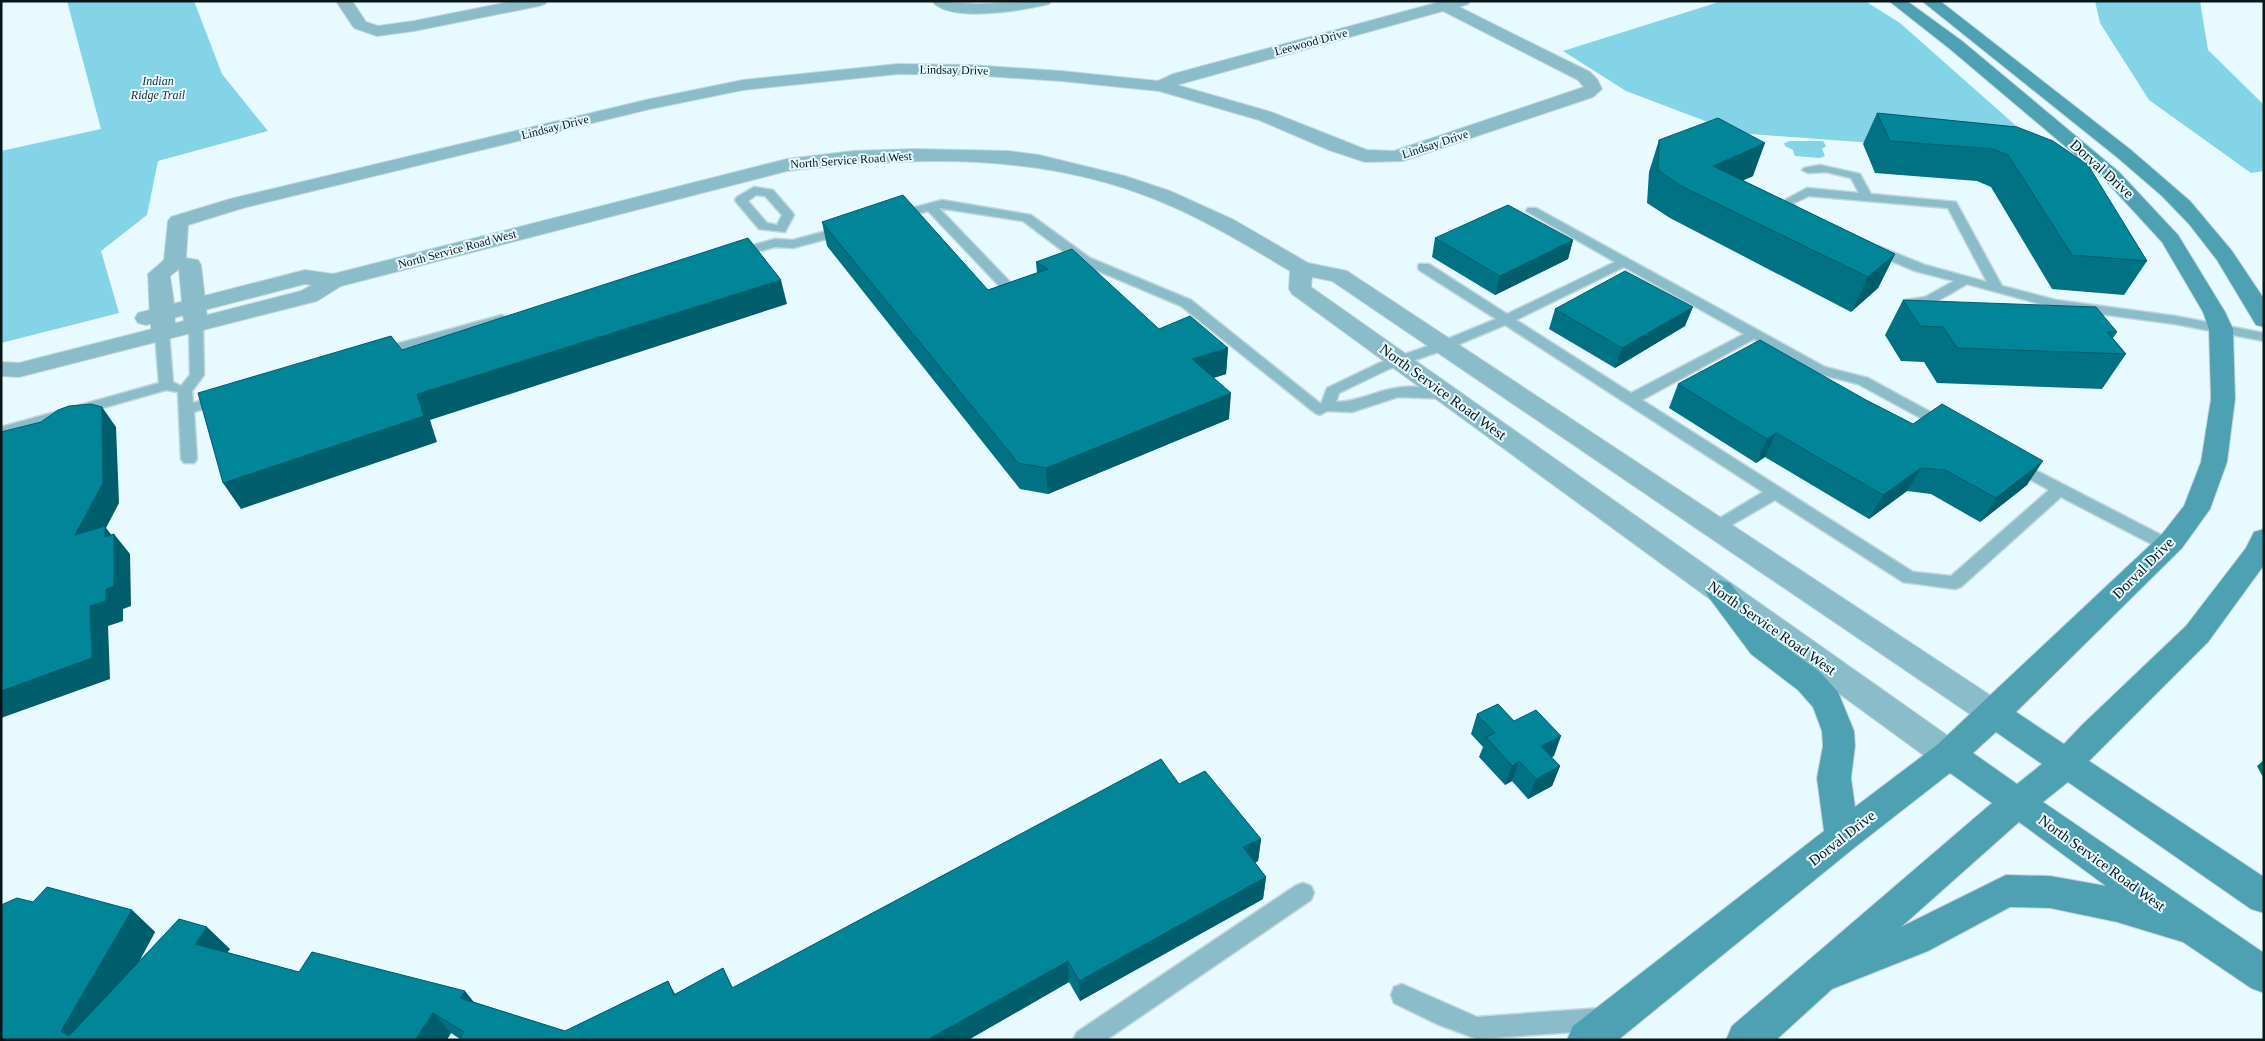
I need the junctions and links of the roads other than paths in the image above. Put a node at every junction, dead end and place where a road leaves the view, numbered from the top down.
1 (344, 1) edge
2 (539, 1) edge
3 (940, 1) edge
4 (1043, 1) edge
5 (1897, 1) edge
6 (1930, 1) edge
7 (1454, 4) edge
8 (1160, 86) junction
9 (1808, 170) dead end
10 (742, 174) junction
11 (754, 191) dead end
12 (1866, 196) junction
13 (931, 207) junction
14 (1532, 211) dead end
15 (885, 219) edge
16 (1812, 222) edge
17 (858, 227) edge
18 (1866, 245) edge
19 (718, 259) edge
20 (1085, 261) junction
21 (175, 262) junction
22 (1625, 262) junction
23 (1068, 267) edge
24 (1424, 267) dead end
25 (1301, 268) junction
26 (1035, 279) edge
27 (1965, 280) junction
28 (1997, 289) junction
29 (1910, 303) edge
30 (195, 316) junction
31 (510, 317) edge
32 (1506, 320) junction
33 (2264, 320) edge
34 (162, 324) junction
35 (2221, 329) junction
36 (1754, 334) junction
37 (2264, 337) edge
38 (1445, 345) junction
39 (369, 356) edge
40 (1400, 360) junction
41 (1, 361) edge
42 (1, 370) edge
43 (166, 384) junction
44 (185, 391) junction
45 (239, 393) edge
46 (1449, 396) junction
47 (1630, 400) junction
48 (186, 410) junction
49 (1320, 410) dead end
50 (1, 432) edge
51 (1957, 433) edge
52 (2000, 456) edge
53 (189, 459) dead end
54 (2060, 489) junction
55 (1774, 493) junction
56 (1716, 528) junction
57 (2264, 539) edge
58 (2167, 545) junction
59 (1720, 591) junction
60 (1994, 714) junction
61 (1949, 755) junction
62 (2068, 762) junction
63 (2019, 802) junction
64 (1842, 837) junction
65 (1303, 893) dead end
66 (2264, 897) edge
67 (2188, 926) junction
68 (2264, 975) edge
69 (1816, 977) junction
70 (1402, 995) dead end
71 (1601, 1029) edge
72 (1086, 1040) edge
73 (1746, 1040) edge

1 - 2 street
3 - 4 street
5 - 35 main road, Dorval Drive
6 - 33 main road, Dorval Drive
7 - 8 street, Leewood Drive
7 - 8 street, Lindsay Drive
8 - 21 street, Lindsay Drive
9 - 12 lane
10 - 11 lane
10 - 25 street, North Service Road West
10 - 30 street, North Service Road West
12 - 16 lane
12 - 28 lane
13 - 15 lane
13 - 20 lane
13 - 26 lane
14 - 22 lane
17 - 19 lane
18 - 27 lane
20 - 23 lane
20 - 49 lane
21 - 30 street
21 - 34 street
22 - 32 lane
22 - 36 lane
24 - 32 lane
25 - 38 street, North Service Road West
25 - 40 street, North Service Road West
27 - 28 lane
27 - 29 lane
28 - 35 lane
30 - 34 street, North Service Road West
30 - 44 lane
31 - 39 lane
32 - 38 lane
32 - 47 lane
34 - 41 street
34 - 42 street
34 - 43 lane
35 - 37 lane
35 - 58 main road, Dorval Drive
36 - 47 lane
36 - 51 lane
38 - 40 lane
38 - 56 street, North Service Road West
40 - 46 street, North Service Road West
40 - 46 lane
43 - 44 lane
43 - 50 lane
44 - 48 lane
45 - 48 lane
46 - 59 street, North Service Road West
47 - 55 lane
48 - 53 lane
52 - 54 lane
54 - 55 lane
54 - 58 lane
55 - 56 lane
56 - 60 street, North Service Road West
57 - 62 main road
58 - 60 main road, Dorval Drive
59 - 61 street, North Service Road West
59 - 64 main road
60 - 61 main road, Dorval Drive
60 - 62 main road, North Service Road West
61 - 63 main road, North Service Road West
61 - 64 main road, Dorval Drive
62 - 63 main road
62 - 66 main road, North Service Road West
63 - 67 main road, North Service Road West
63 - 69 main road
64 - 71 main road, Dorval Drive
65 - 72 lane
67 - 68 main road, North Service Road West
67 - 69 main road
69 - 73 main road
70 - 71 lane

